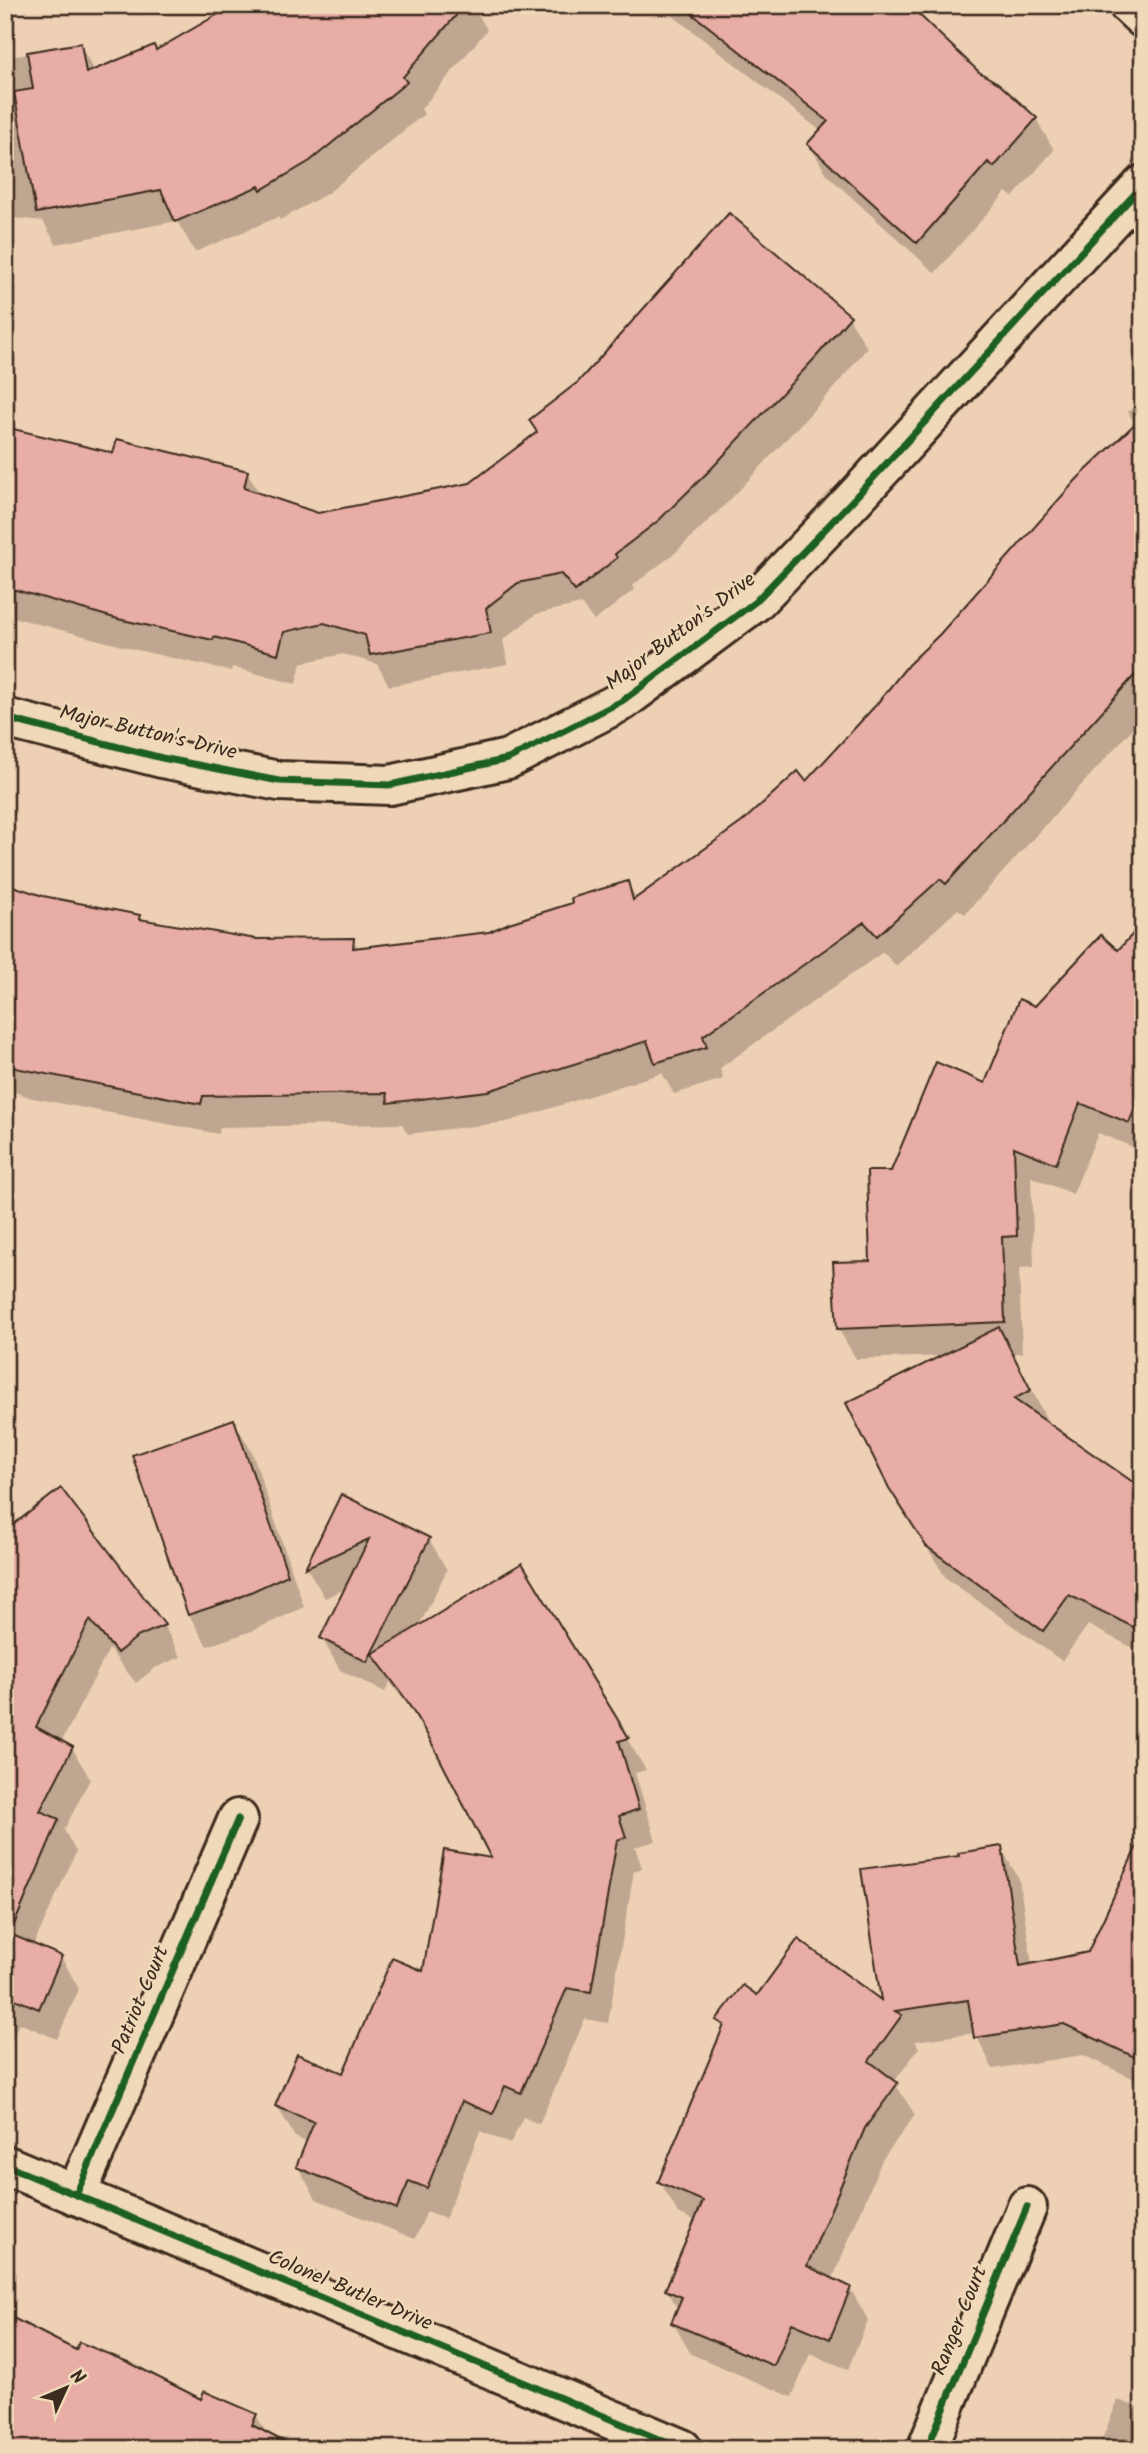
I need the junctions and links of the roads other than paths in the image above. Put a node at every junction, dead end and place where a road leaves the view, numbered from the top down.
1 (1129, 5) edge
2 (1143, 18) edge
3 (1143, 185) edge
4 (5, 718) edge
5 (238, 1819) dead end
6 (5, 2165) edge
7 (76, 2195) junction
8 (1027, 2207) dead end
9 (682, 2449) edge
10 (927, 2449) edge

1 - 2 street
3 - 4 street, Major Button's Drive
5 - 7 street, Patriot Court
6 - 7 street, Colonel Butler Drive
7 - 9 street, Colonel Butler Drive
8 - 10 street, Ranger Court

